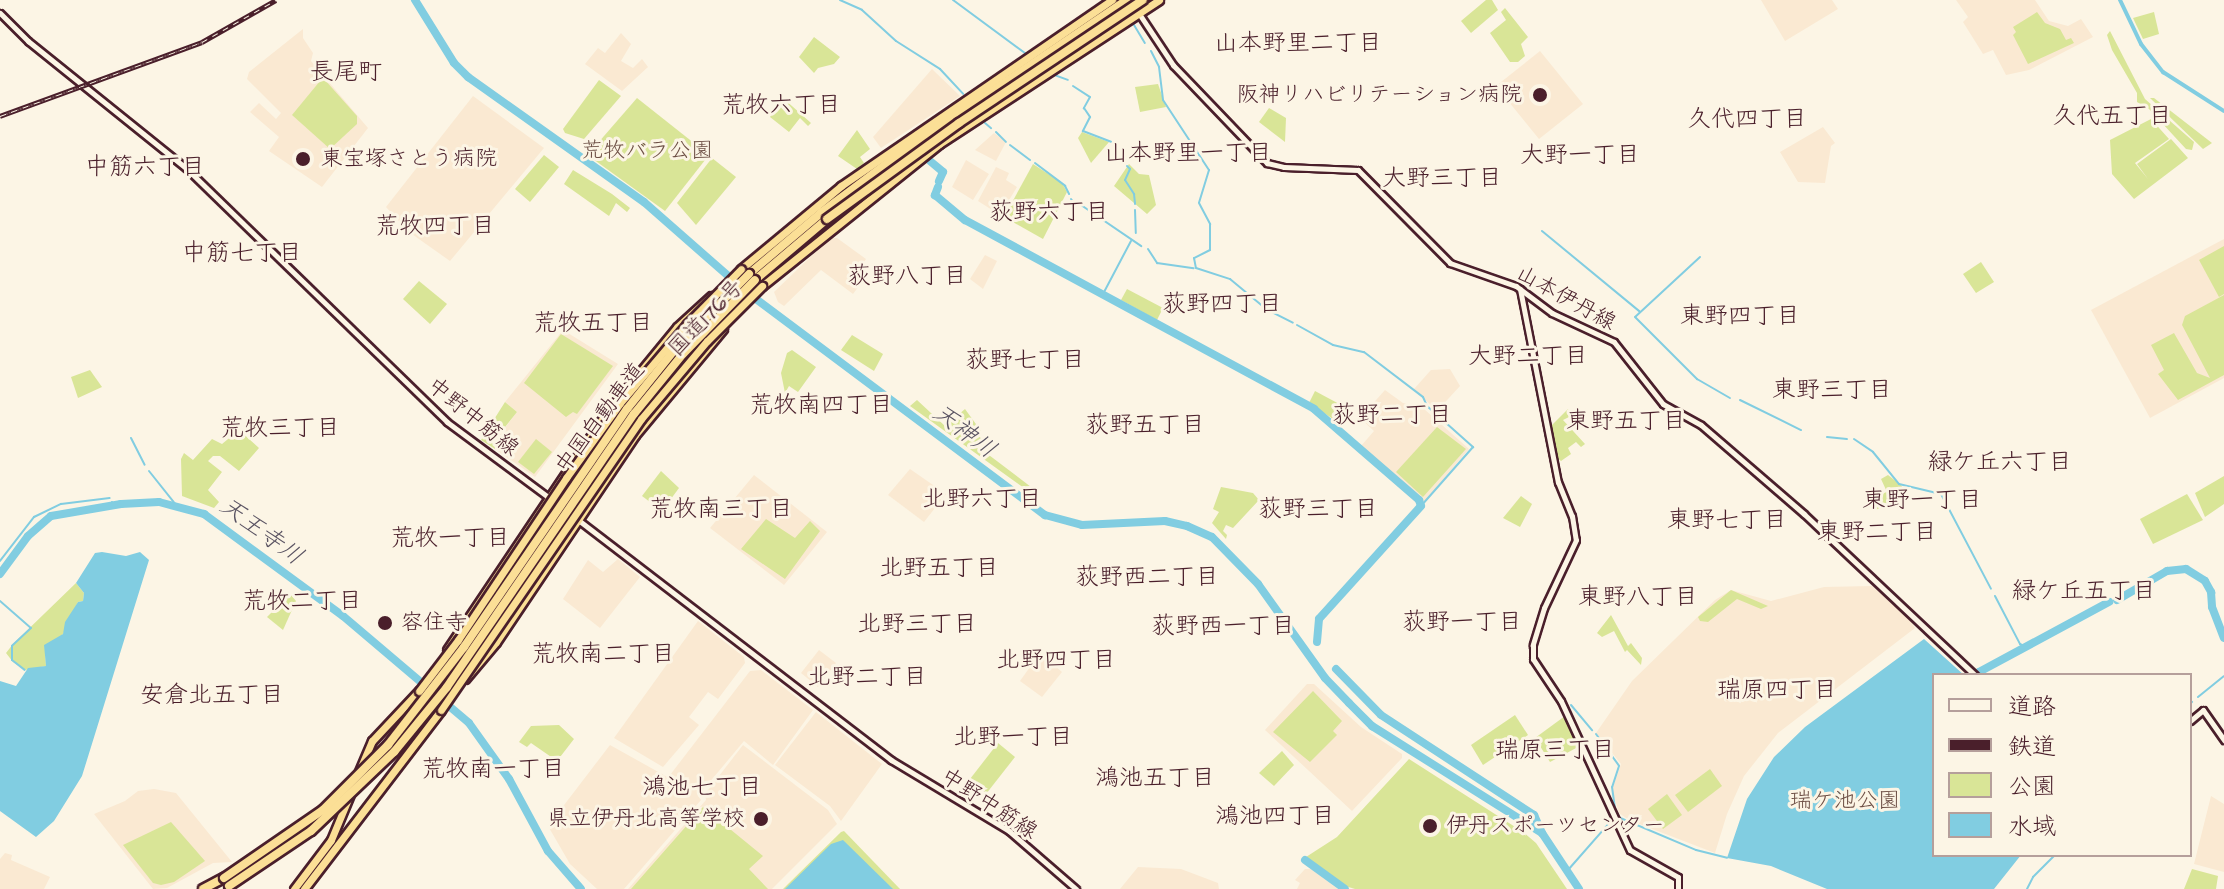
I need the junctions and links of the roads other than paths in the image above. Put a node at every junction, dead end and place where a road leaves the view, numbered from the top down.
1 (1112, 0) edge
2 (1128, 0) edge
3 (1143, 0) edge
4 (1159, 0) edge
5 (0, 13) edge
6 (1139, 13) junction
7 (825, 216) junction
8 (752, 277) junction
9 (724, 286) junction
10 (1520, 288) junction
11 (739, 308) junction
12 (548, 496) junction
13 (578, 519) junction
14 (436, 670) junction
15 (1973, 673) edge
16 (453, 693) junction
17 (2192, 719) edge
18 (2224, 740) edge
19 (225, 884) edge
20 (203, 889) edge
21 (294, 889) edge
22 (304, 889) edge
23 (1076, 889) edge
24 (1678, 889) edge

1 - 8 highway, 国道176号
2 - 6 main road, 山本伊丹線
2 - 7 highway, 中国自動車道
3 - 7 highway, 中国自動車道, bridge
4 - 6 highway, 国道176号
5 - 12 main road, 中野中筋線
6 - 8 highway, 国道176号
6 - 10 main road, 山本伊丹線
7 - 8 highway, 中国自動車道
8 - 9 highway, 国道176号, bridge
8 - 11 highway, 国道176号, bridge
8 - 19 highway, 中国自動車道, bridge
9 - 12 highway, bridge
9 - 14 highway, 国道176号, bridge
10 - 15 main road, 山本伊丹線
10 - 24 main road
11 - 13 highway, bridge
11 - 16 highway, 国道176号, bridge
12 - 13 main road, 中野中筋線
12 - 14 highway, bridge
13 - 16 highway, bridge
13 - 23 main road, 中野中筋線
14 - 21 highway, 国道176号, bridge
16 - 22 highway, 国道176号, bridge
17 - 18 main road
19 - 20 highway, 中国自動車道

